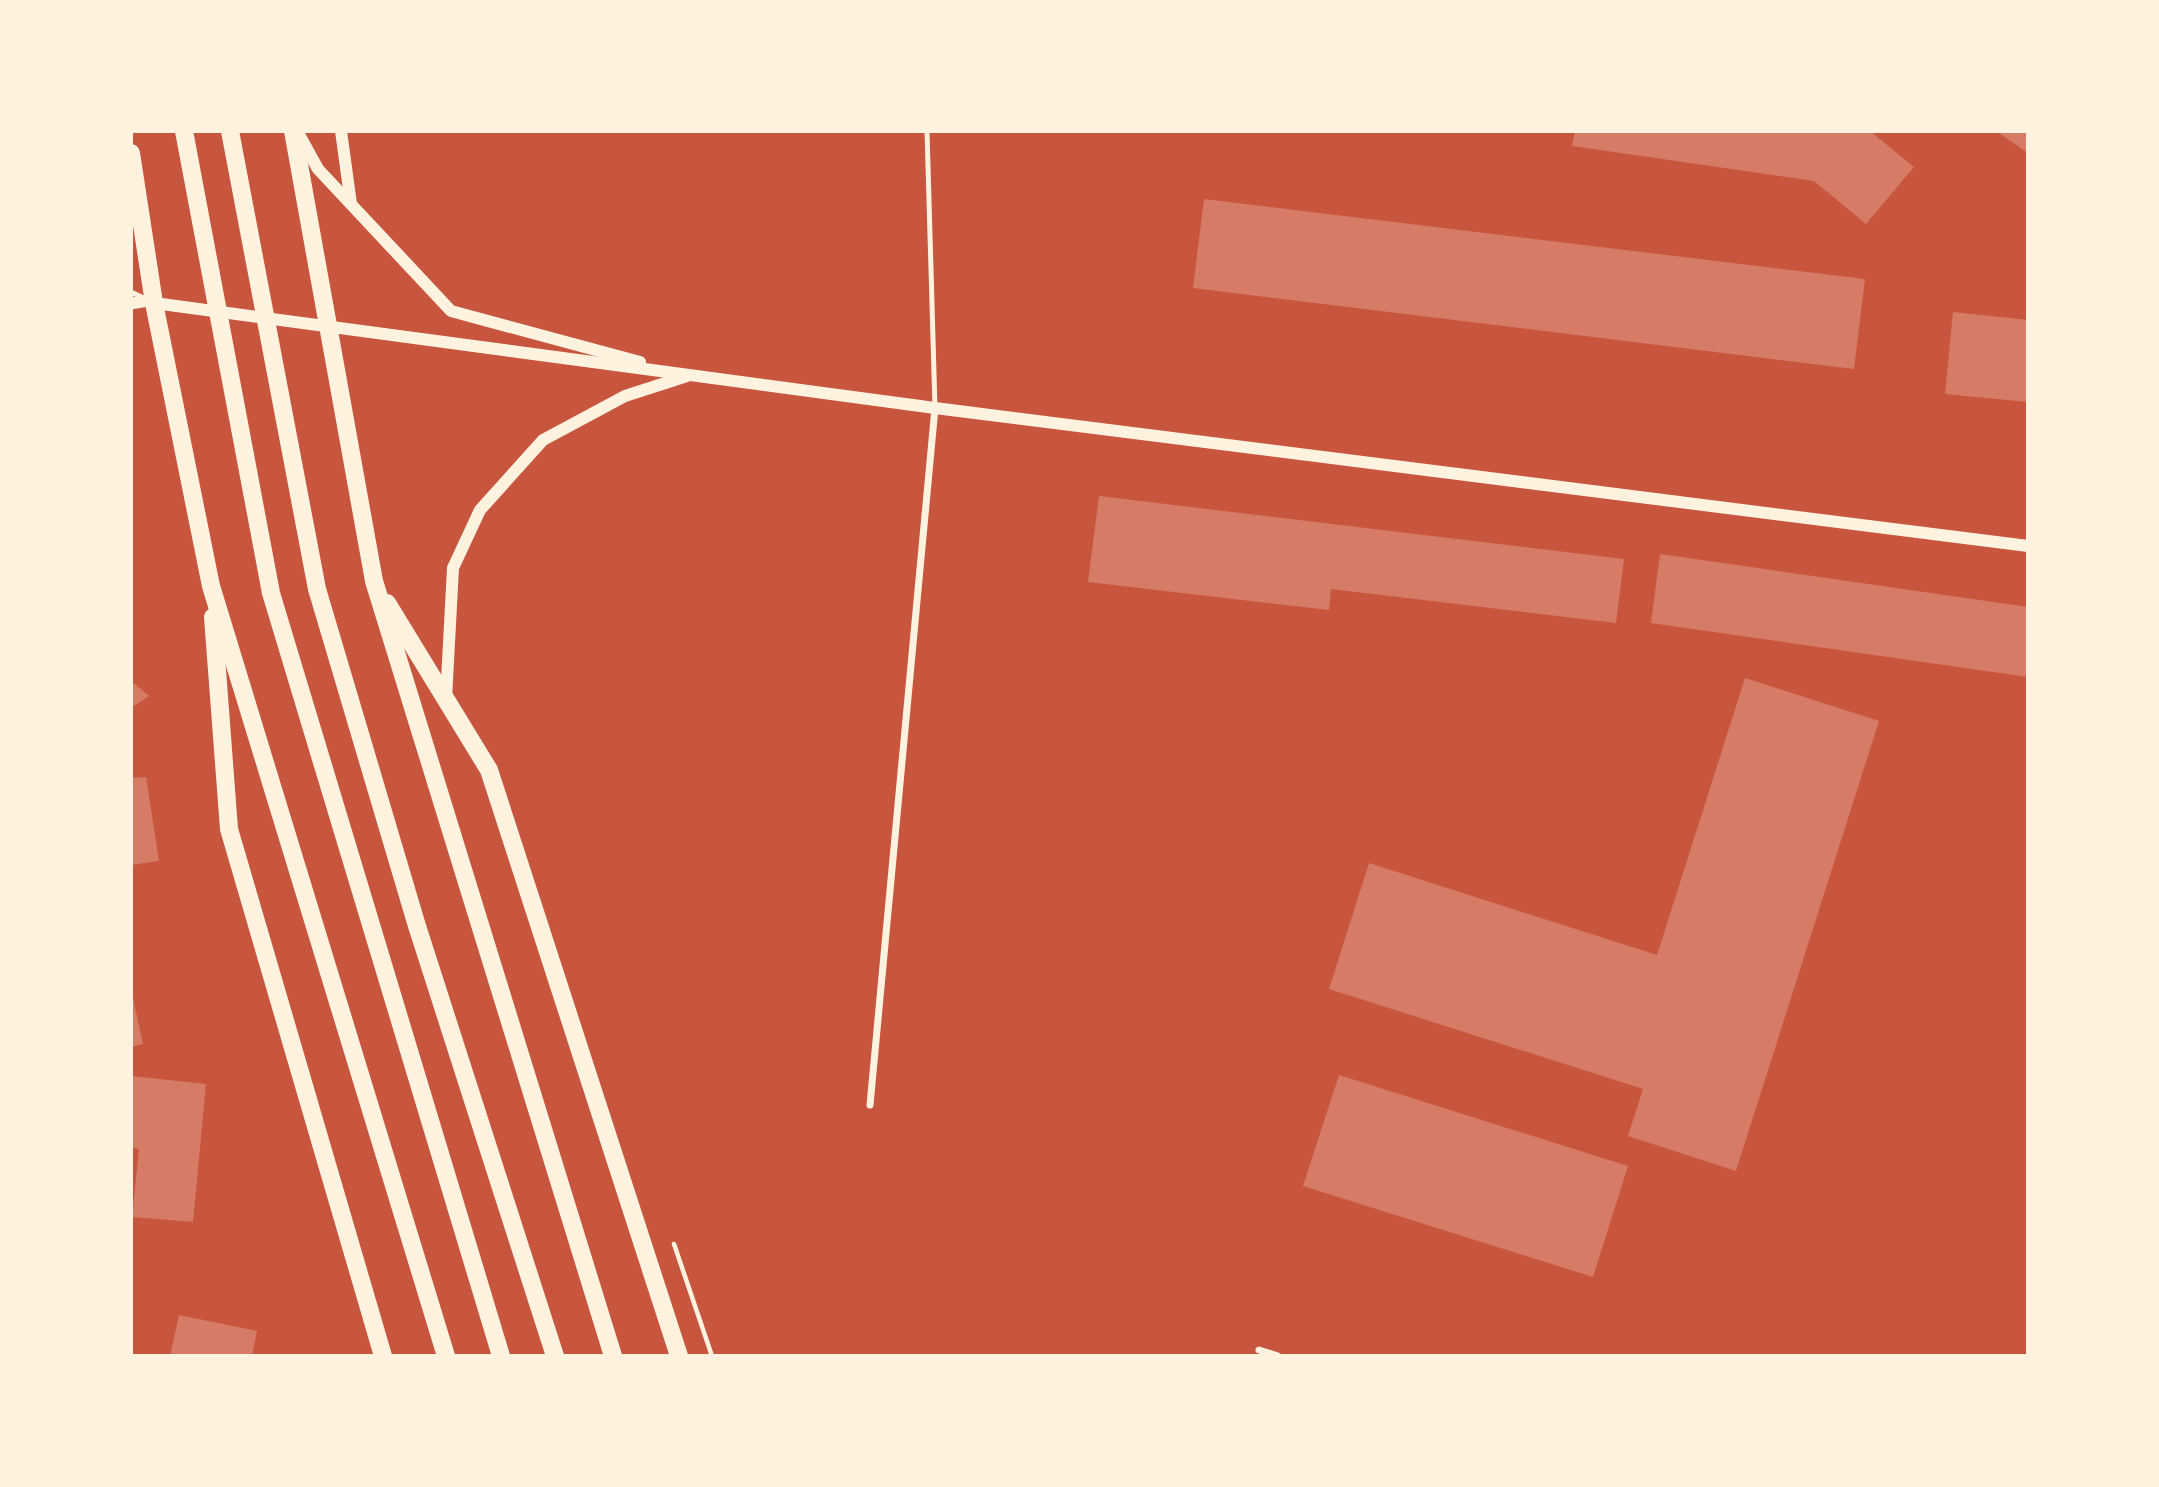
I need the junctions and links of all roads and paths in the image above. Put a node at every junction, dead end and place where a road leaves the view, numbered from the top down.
1 (184, 131) edge
2 (230, 131) edge
3 (295, 131) edge
4 (341, 131) edge
5 (927, 131) edge
6 (131, 153) edge
7 (351, 204) junction
8 (131, 292) edge
9 (131, 300) edge
10 (155, 303) junction
11 (131, 307) edge
12 (328, 326) junction
13 (691, 375) junction
14 (935, 408) junction
15 (2028, 546) edge
16 (373, 581) junction
17 (211, 586) junction
18 (446, 699) junction
19 (870, 1105) dead end
20 (1259, 1350) dead end
21 (383, 1356) edge
22 (446, 1356) edge
23 (501, 1356) edge
24 (555, 1356) edge
25 (613, 1356) edge
26 (679, 1356) edge
27 (1278, 1356) edge

1 - 23 main road
2 - 24 main road
3 - 7 street
3 - 12 main road
4 - 7 street
5 - 14 lane
6 - 10 main road
7 - 13 street
8 - 10 lane
9 - 10 street
10 - 11 lane
10 - 12 street
10 - 17 main road
12 - 13 street
12 - 16 main road
13 - 14 street
13 - 18 street
14 - 15 street
14 - 19 street
16 - 18 main road
16 - 25 main road
17 - 21 main road
17 - 22 main road
18 - 26 main road
20 - 27 street

